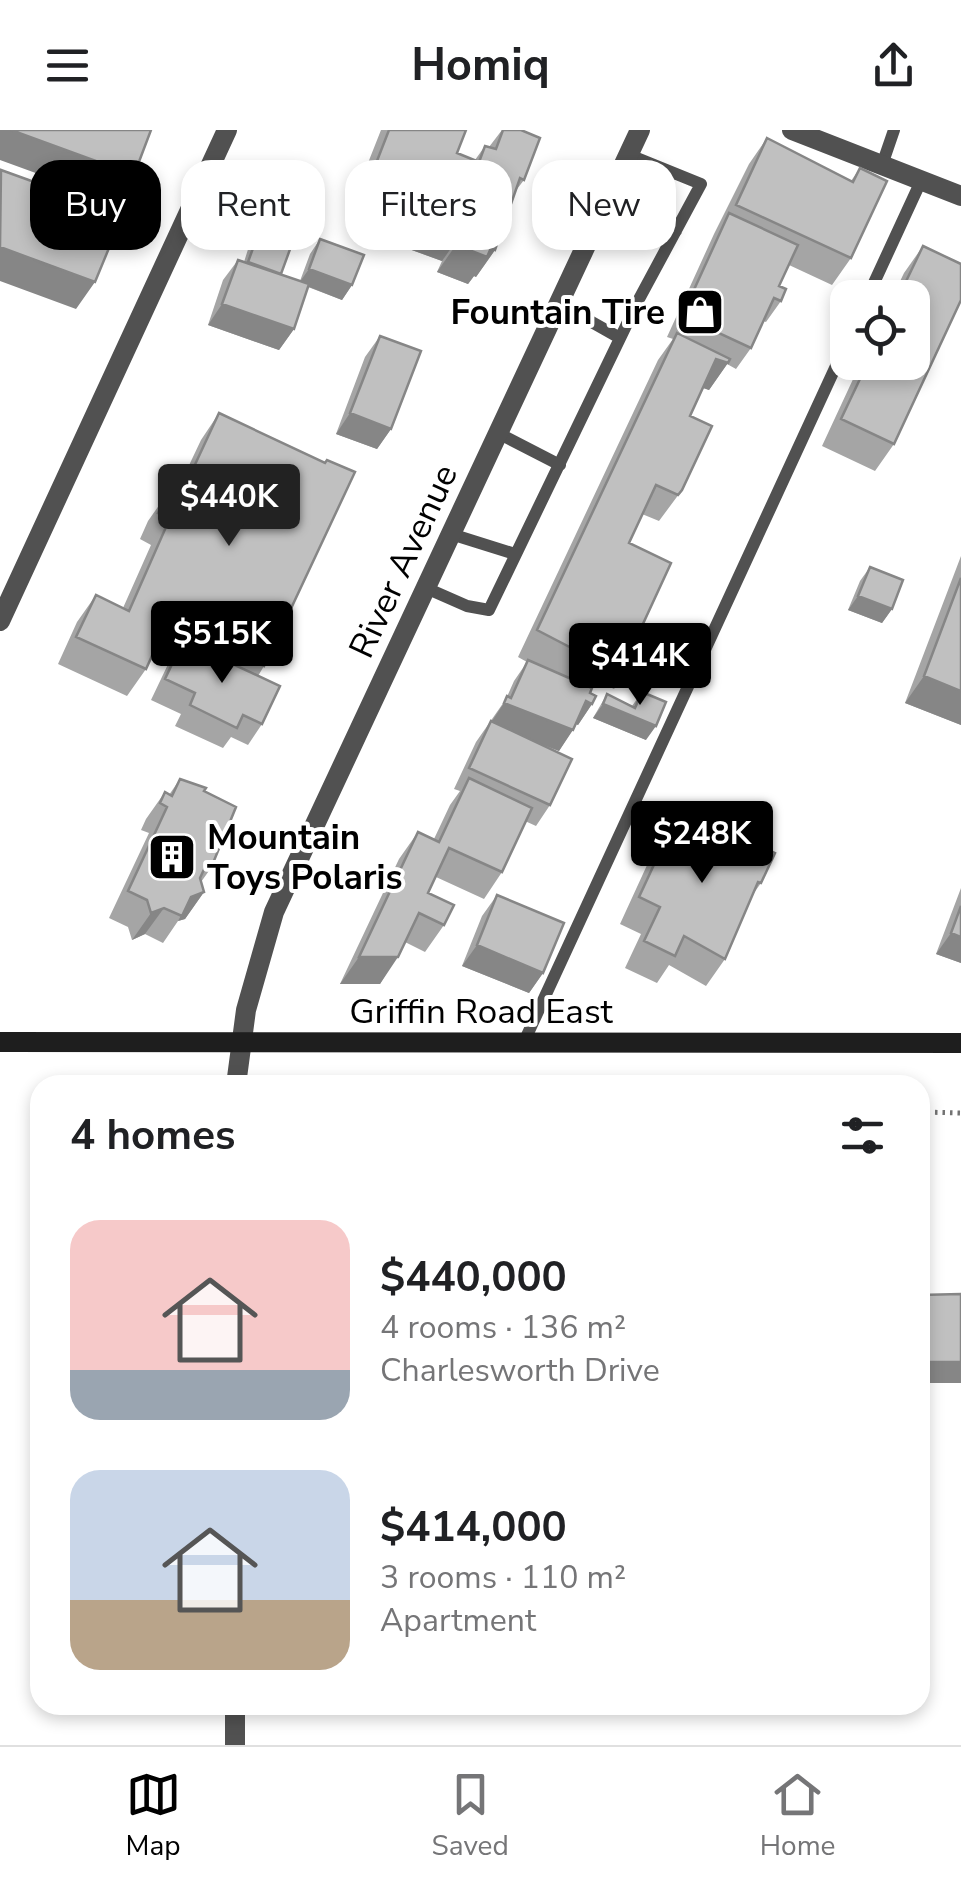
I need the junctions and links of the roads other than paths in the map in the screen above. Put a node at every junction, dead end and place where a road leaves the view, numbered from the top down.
1 (227, 130) edge
2 (640, 130) edge
3 (792, 130) edge
4 (894, 130) edge
5 (627, 154) junction
6 (624, 160) edge
7 (642, 160) edge
8 (882, 165) junction
9 (676, 174) edge
10 (921, 180) junction
11 (961, 196) edge
12 (676, 231) edge
13 (583, 250) edge
14 (666, 250) edge
15 (875, 280) edge
16 (558, 304) junction
17 (620, 338) junction
18 (830, 379) edge
19 (498, 433) junction
20 (560, 465) junction
21 (452, 534) junction
22 (516, 554) junction
23 (8, 585) edge
24 (426, 588) junction
25 (0, 621) edge
26 (0, 1042) edge
27 (240, 1043) junction
28 (961, 1043) edge
29 (523, 1044) junction
30 (237, 1075) edge
31 (234, 1715) edge
32 (235, 1745) edge

1 - 23 street
2 - 5 street, River Avenue
3 - 8 street
4 - 8 lane
5 - 6 street, River Avenue
5 - 7 lane
8 - 10 street
9 - 12 lane
10 - 11 street
10 - 15 lane
13 - 16 street, River Avenue
14 - 17 lane
16 - 17 lane
16 - 19 street, River Avenue
17 - 20 lane
18 - 29 lane
19 - 20 lane
19 - 21 street, River Avenue
20 - 22 lane
21 - 22 lane
21 - 24 street, River Avenue
22 - 24 lane
23 - 25 street
24 - 27 street, River Avenue
26 - 27 main road, Griffin Road East
27 - 29 main road, Griffin Road East
27 - 30 street, River Avenue
28 - 29 main road, Griffin Road East
31 - 32 street

